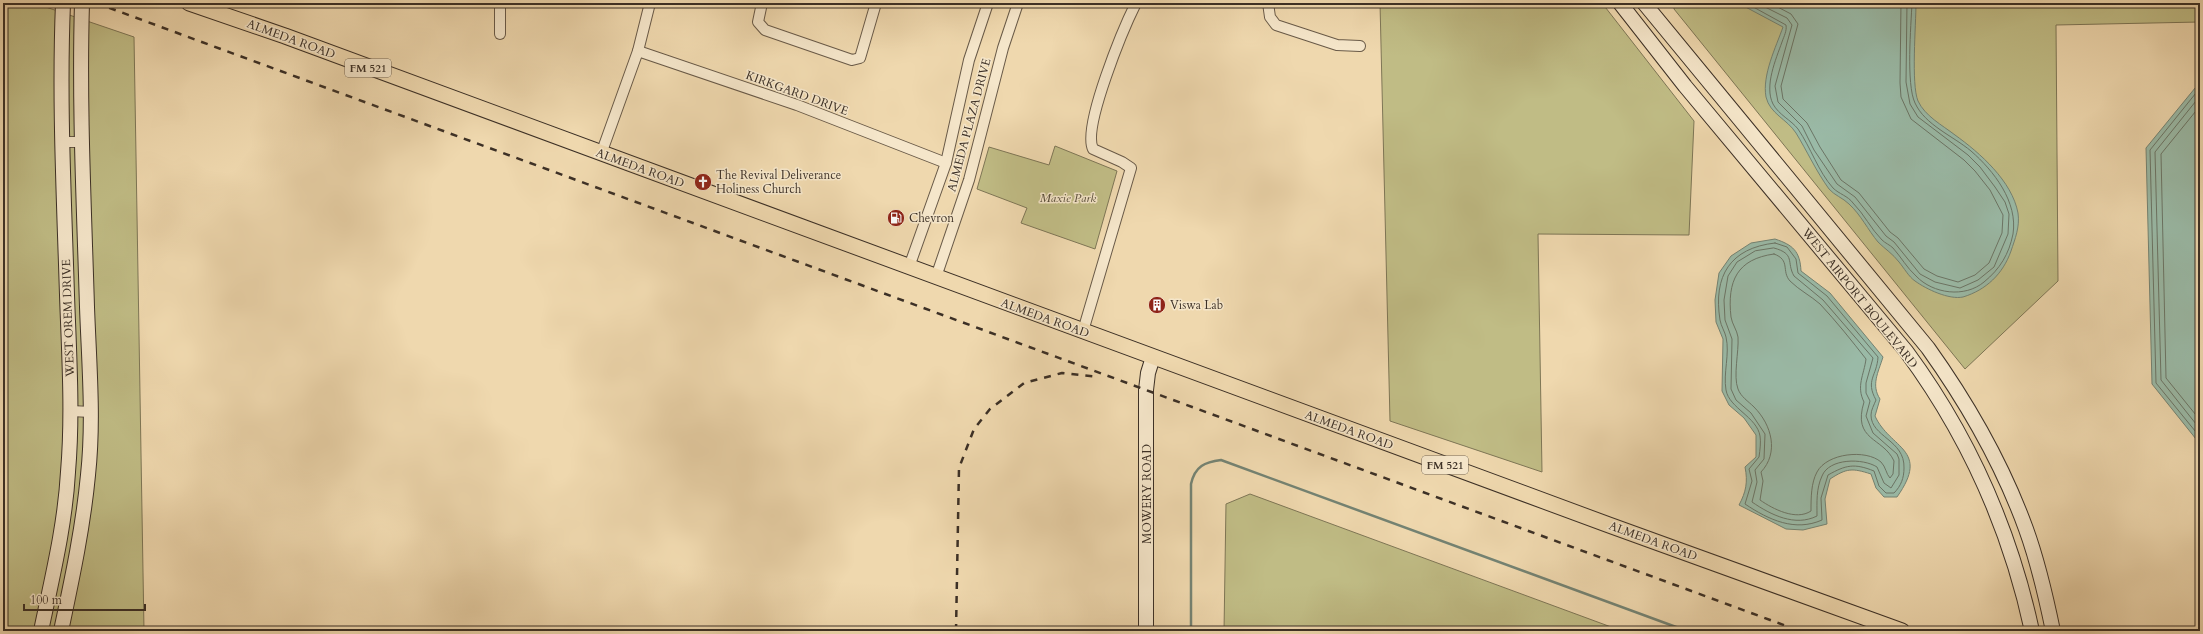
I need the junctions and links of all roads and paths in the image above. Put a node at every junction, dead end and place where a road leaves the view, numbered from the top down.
1 (62, 3) edge
2 (82, 3) edge
3 (189, 3) edge
4 (500, 3) edge
5 (650, 3) edge
6 (762, 3) edge
7 (876, 3) edge
8 (988, 3) edge
9 (1018, 3) edge
10 (1136, 3) edge
11 (1268, 3) edge
12 (1620, 3) edge
13 (1644, 3) edge
14 (500, 34) dead end
15 (1360, 46) dead end
16 (638, 51) junction
17 (1701, 75) junction
18 (1685, 86) junction
19 (62, 142) junction
20 (82, 142) junction
21 (601, 154) junction
22 (946, 163) junction
23 (1801, 195) junction
24 (1785, 206) junction
25 (909, 267) junction
26 (86, 268) junction
27 (66, 269) junction
28 (936, 277) junction
29 (1083, 331) junction
30 (1153, 357) junction
31 (71, 411) junction
32 (91, 412) junction
33 (2026, 528) junction
34 (2006, 535) junction
35 (59, 551) junction
36 (78, 555) junction
37 (40, 631) edge
38 (61, 631) edge
39 (1146, 631) edge
40 (1902, 631) edge
41 (2032, 631) edge
42 (2054, 631) edge

1 - 19 main road, WEST OREM DRIVE
2 - 20 main road, WEST OREM DRIVE
3 - 21 main road, ALMEDA ROAD / FM 521
4 - 14 street
5 - 16 street
6 - 7 street
8 - 22 street, ALMEDA PLAZA DRIVE
9 - 28 street, ALMEDA PLAZA DRIVE
10 - 29 street
11 - 15 street
12 - 18 main road, WEST AIRPORT BOULEVARD
13 - 17 main road, WEST AIRPORT BOULEVARD
16 - 21 street
16 - 22 street, KIRKGARD DRIVE
17 - 18 main road
17 - 23 main road, WEST AIRPORT BOULEVARD
18 - 24 main road, WEST AIRPORT BOULEVARD
19 - 20 street
19 - 27 main road, WEST OREM DRIVE
20 - 26 main road, WEST OREM DRIVE
21 - 25 main road, ALMEDA ROAD / FM 521
22 - 25 street, ALMEDA PLAZA DRIVE
23 - 24 main road
23 - 33 main road, WEST AIRPORT BOULEVARD
24 - 34 main road, WEST AIRPORT BOULEVARD
25 - 28 main road, ALMEDA ROAD / FM 521
26 - 27 main road
26 - 32 main road, WEST OREM DRIVE
27 - 31 main road, WEST OREM DRIVE
28 - 29 main road, ALMEDA ROAD / FM 521
29 - 30 main road, ALMEDA ROAD / FM 521
30 - 39 main road, MOWERY ROAD
30 - 40 main road, ALMEDA ROAD / FM 521
31 - 32 street
31 - 35 main road, WEST OREM DRIVE
32 - 36 main road, WEST OREM DRIVE
33 - 34 main road
33 - 42 main road, WEST AIRPORT BOULEVARD
34 - 41 main road, WEST AIRPORT BOULEVARD
35 - 36 street
35 - 37 main road, WEST OREM DRIVE
36 - 38 main road, WEST OREM DRIVE

